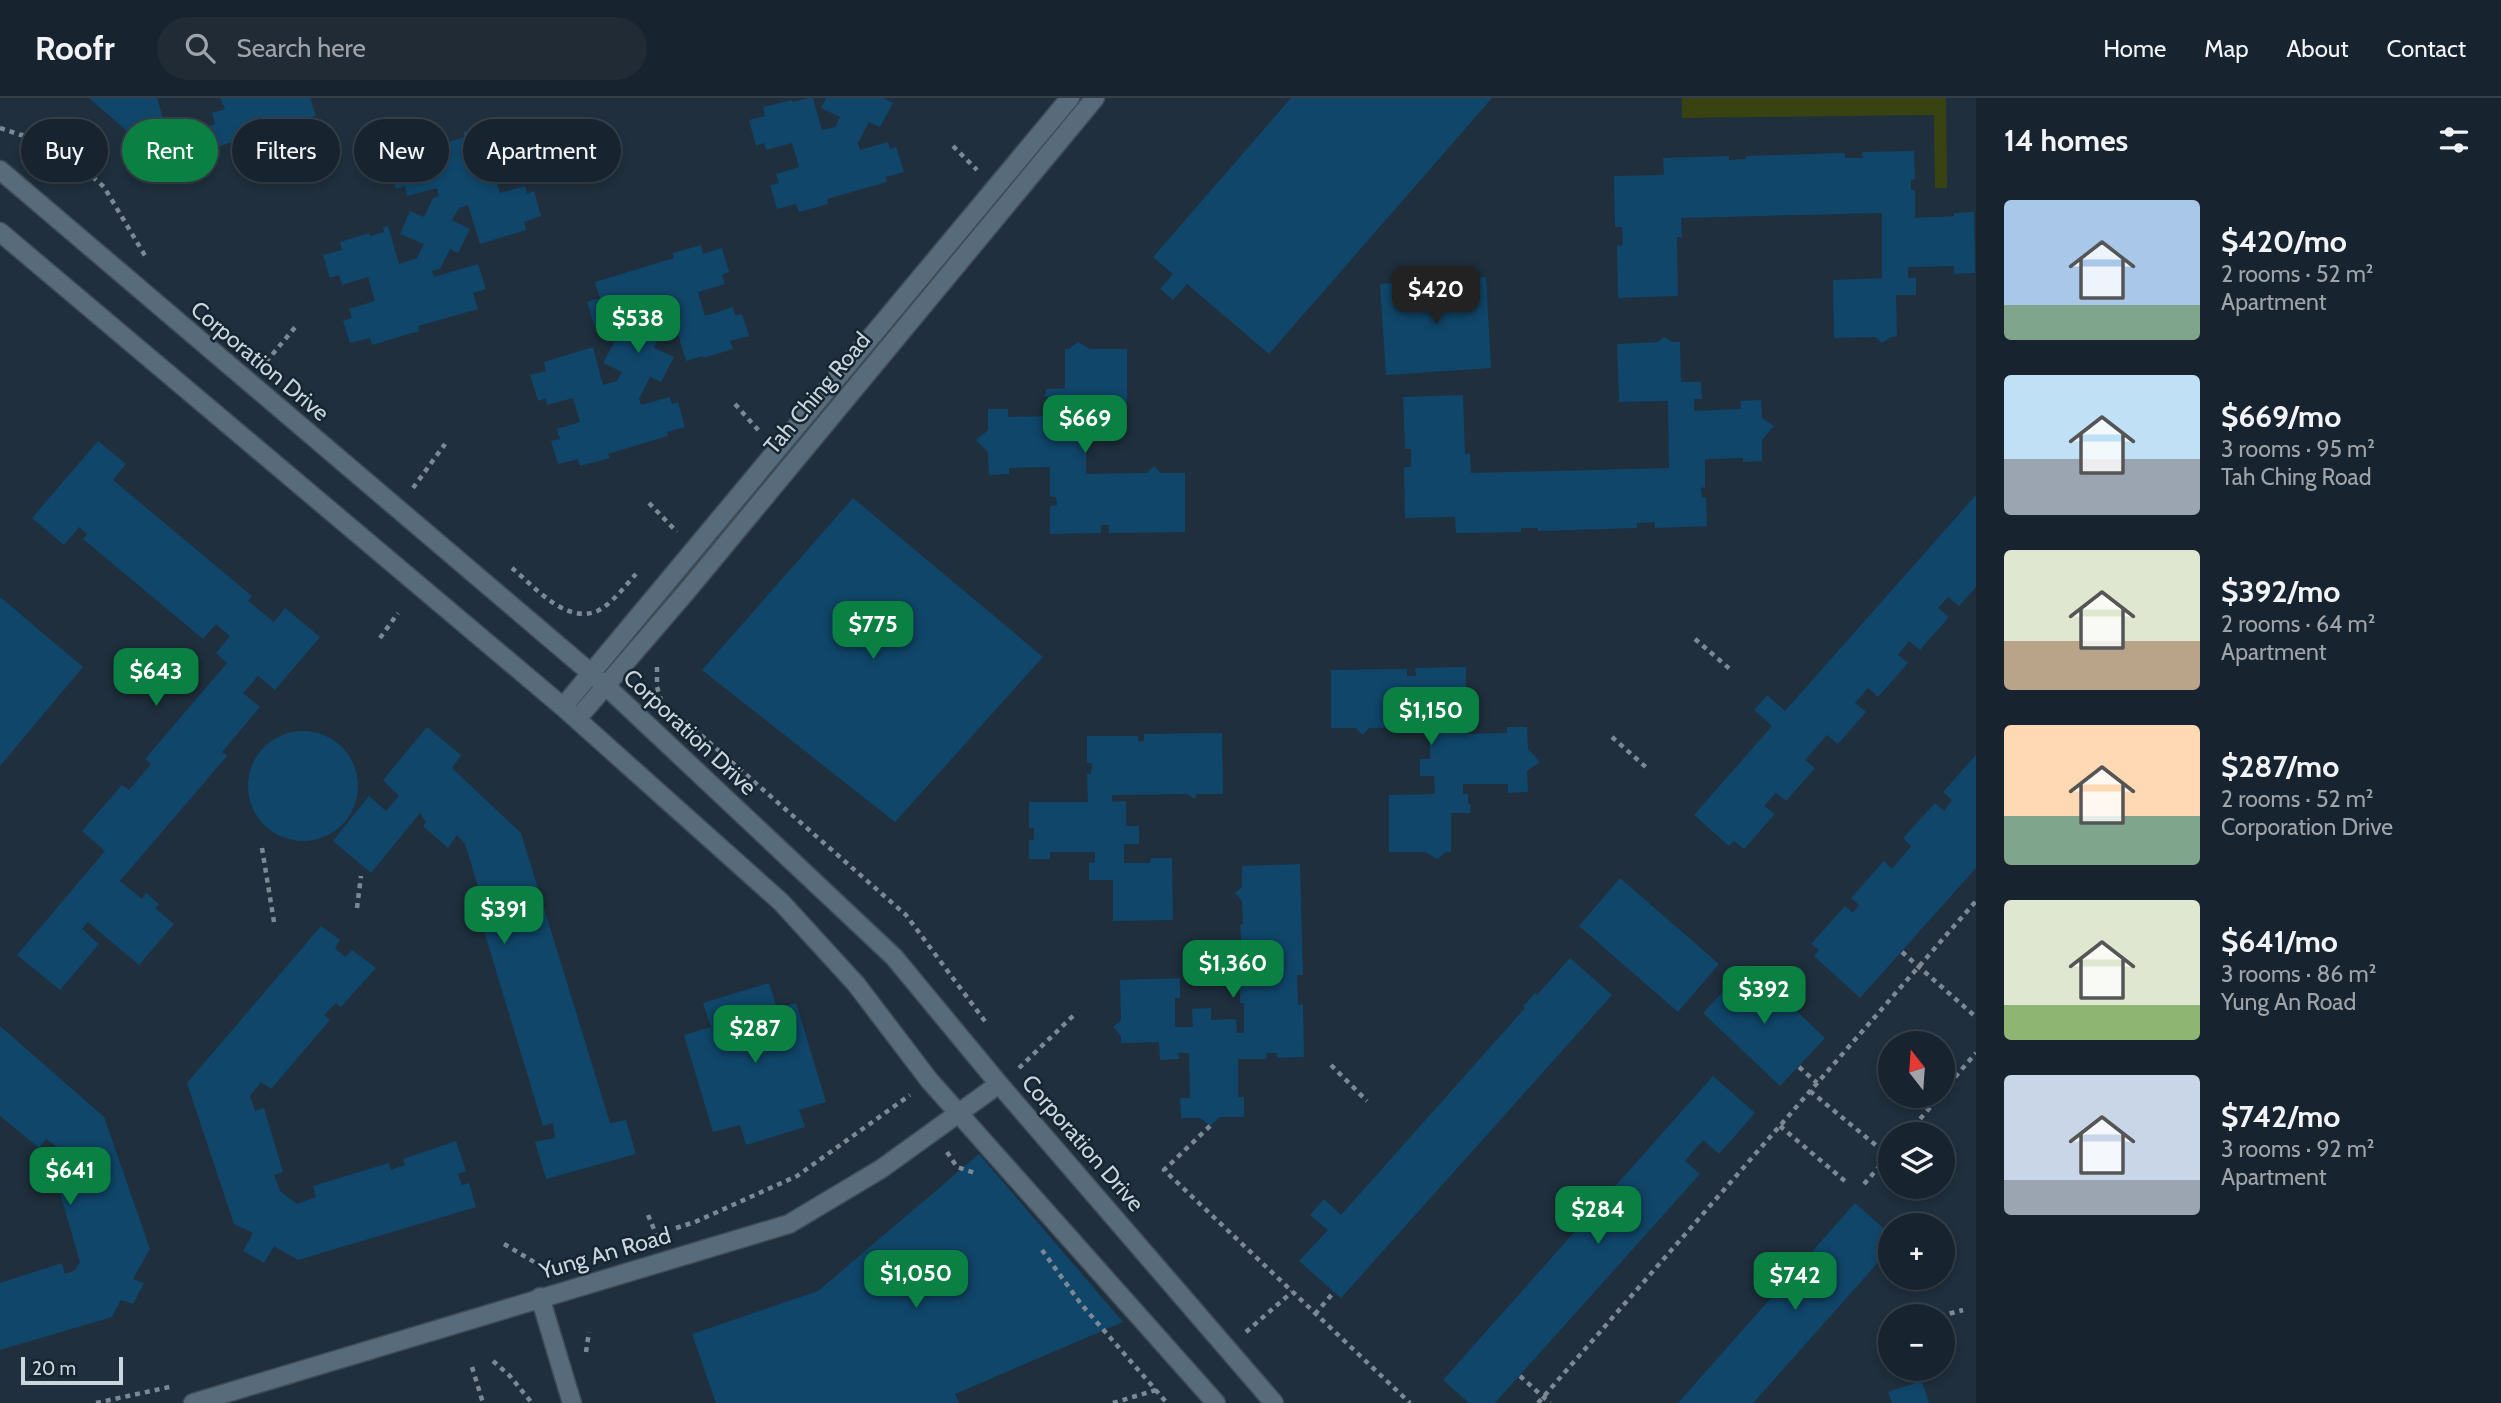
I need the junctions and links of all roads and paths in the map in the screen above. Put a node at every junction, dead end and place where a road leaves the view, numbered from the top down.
1 (1070, 98) edge
2 (1095, 98) edge
3 (0, 128) edge
4 (953, 146) dead end
5 (962, 155) dead end
6 (0, 170) edge
7 (0, 232) edge
8 (147, 259) dead end
9 (297, 326) dead end
10 (266, 362) dead end
11 (735, 404) dead end
12 (759, 430) dead end
13 (445, 444) dead end
14 (412, 488) dead end
15 (649, 503) dead end
16 (675, 530) dead end
17 (645, 565) dead end
18 (551, 599) dead end
19 (398, 613) dead end
20 (380, 638) dead end
21 (1695, 639) dead end
22 (660, 659) dead end
23 (1731, 670) dead end
24 (592, 674) junction
25 (606, 687) junction
26 (669, 708) dead end
27 (570, 713) junction
28 (678, 715) dead end
29 (1612, 737) dead end
30 (1648, 769) dead end
31 (262, 848) dead end
32 (361, 876) dead end
33 (1976, 901) edge
34 (358, 908) dead end
35 (274, 922) dead end
36 (1902, 952) dead end
37 (1919, 967) junction
38 (1074, 1015) dead end
39 (1976, 1017) edge
40 (988, 1026) dead end
41 (1976, 1053) edge
42 (1011, 1058) dead end
43 (1331, 1065) dead end
44 (1799, 1067) dead end
45 (1955, 1078) edge
46 (1817, 1083) junction
47 (999, 1084) junction
48 (1810, 1091) junction
49 (909, 1094) dead end
50 (1367, 1101) dead end
51 (1929, 1108) edge
52 (959, 1113) junction
53 (1917, 1122) edge
54 (1210, 1126) dead end
55 (1780, 1126) junction
56 (1878, 1146) edge
57 (957, 1167) dead end
58 (1878, 1168) edge
59 (978, 1175) dead end
60 (797, 1177) dead end
61 (1846, 1182) dead end
62 (1864, 1184) dead end
63 (648, 1215) dead end
64 (656, 1234) dead end
65 (1035, 1241) dead end
66 (504, 1244) dead end
67 (546, 1269) dead end
68 (1292, 1292) junction
69 (1334, 1292) dead end
70 (540, 1297) junction
71 (1963, 1310) dead end
72 (1955, 1312) edge
73 (1315, 1314) junction
74 (1227, 1349) junction
75 (493, 1362) dead end
76 (472, 1367) dead end
77 (1520, 1376) dead end
78 (163, 1389) dead end
79 (1156, 1390) junction
80 (164, 1396) dead end
81 (1543, 1397) junction
82 (193, 1403) edge
83 (483, 1403) edge
84 (532, 1403) edge
85 (572, 1403) edge
86 (1113, 1403) edge
87 (1167, 1403) edge
88 (1216, 1403) edge
89 (1274, 1403) edge
90 (1409, 1403) edge
91 (1538, 1403) edge
92 (1550, 1403) edge

1 - 24 street, Tah Ching Road
2 - 25 street, Tah Ching Road
3 - 8 path
4 - 5 path
6 - 24 street, Corporation Drive
7 - 27 street
9 - 10 path
11 - 12 path
13 - 14 path
15 - 16 path
17 - 18 path
19 - 20 path
21 - 23 path
22 - 26 path
24 - 25 street, Corporation Drive
24 - 27 street, Tah Ching Road
25 - 27 street, Tah Ching Road
25 - 47 street, Corporation Drive
27 - 52 street
28 - 40 path
29 - 30 path
31 - 35 path
32 - 34 path
33 - 37 path
36 - 37 path
37 - 39 path
37 - 46 path
38 - 42 path
41 - 45 path
43 - 50 path
44 - 46 path
46 - 48 path
47 - 52 street, Yung An Road
47 - 74 street, Corporation Drive
48 - 55 path
48 - 56 path
49 - 60 path
51 - 53 path
52 - 70 street, Yung An Road
52 - 88 street
54 - 68 path
55 - 61 path
55 - 81 path
57 - 59 path
58 - 62 path
63 - 64 path
65 - 79 path
66 - 67 path
68 - 73 path
68 - 74 path
69 - 73 path
70 - 82 street, Yung An Road
70 - 85 street
71 - 72 path
73 - 90 path
74 - 89 street, Corporation Drive
75 - 84 path
76 - 83 path
77 - 81 path
78 - 80 path
79 - 86 path
79 - 87 path
81 - 91 path
81 - 92 path

